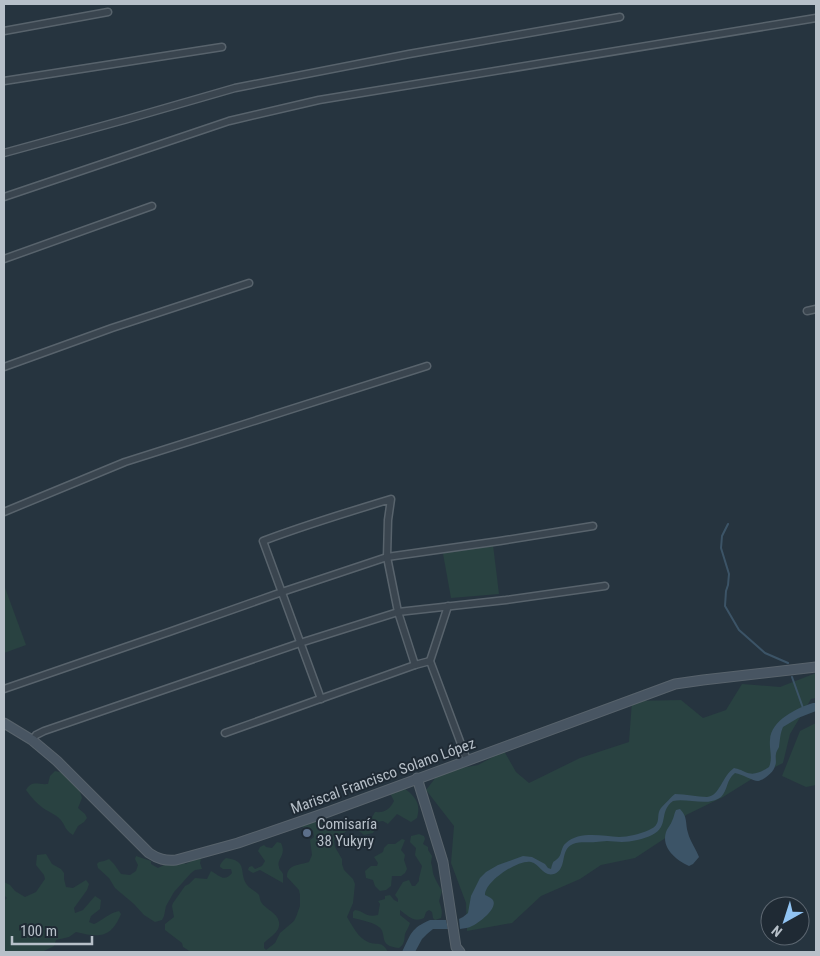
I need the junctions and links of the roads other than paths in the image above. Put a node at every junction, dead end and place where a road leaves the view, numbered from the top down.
1 (108, 12) dead end
2 (620, 17) dead end
3 (816, 18) edge
4 (4, 31) edge
5 (222, 46) dead end
6 (4, 81) edge
7 (4, 153) edge
8 (4, 197) edge
9 (152, 206) dead end
10 (4, 260) edge
11 (249, 283) dead end
12 (816, 309) edge
13 (807, 311) dead end
14 (427, 366) dead end
15 (4, 367) edge
16 (4, 512) edge
17 (592, 526) dead end
18 (387, 557) junction
19 (605, 586) dead end
20 (282, 592) junction
21 (448, 606) junction
22 (398, 612) junction
23 (300, 643) junction
24 (430, 661) junction
25 (415, 665) junction
26 (816, 667) edge
27 (4, 689) edge
28 (320, 698) junction
29 (4, 723) edge
30 (225, 733) dead end
31 (32, 740) junction
32 (467, 760) junction
33 (417, 778) junction
34 (460, 952) edge

1 - 4 street
2 - 7 street
3 - 8 street
5 - 6 street
9 - 10 street
11 - 15 street
12 - 13 street
14 - 16 street
17 - 18 street
18 - 20 street
18 - 20 street
18 - 22 street
19 - 21 street
20 - 23 street
20 - 27 street
21 - 22 street
21 - 24 street
22 - 23 street
22 - 25 street
23 - 28 street
23 - 31 street
24 - 25 street
24 - 32 street
25 - 28 street
26 - 32 main road, Mariscal Francisco Solano López
28 - 30 street
29 - 31 main road, Mariscal Francisco Solano López
31 - 33 main road, Mariscal Francisco Solano López
32 - 33 main road, Mariscal Francisco Solano López
33 - 34 main road

